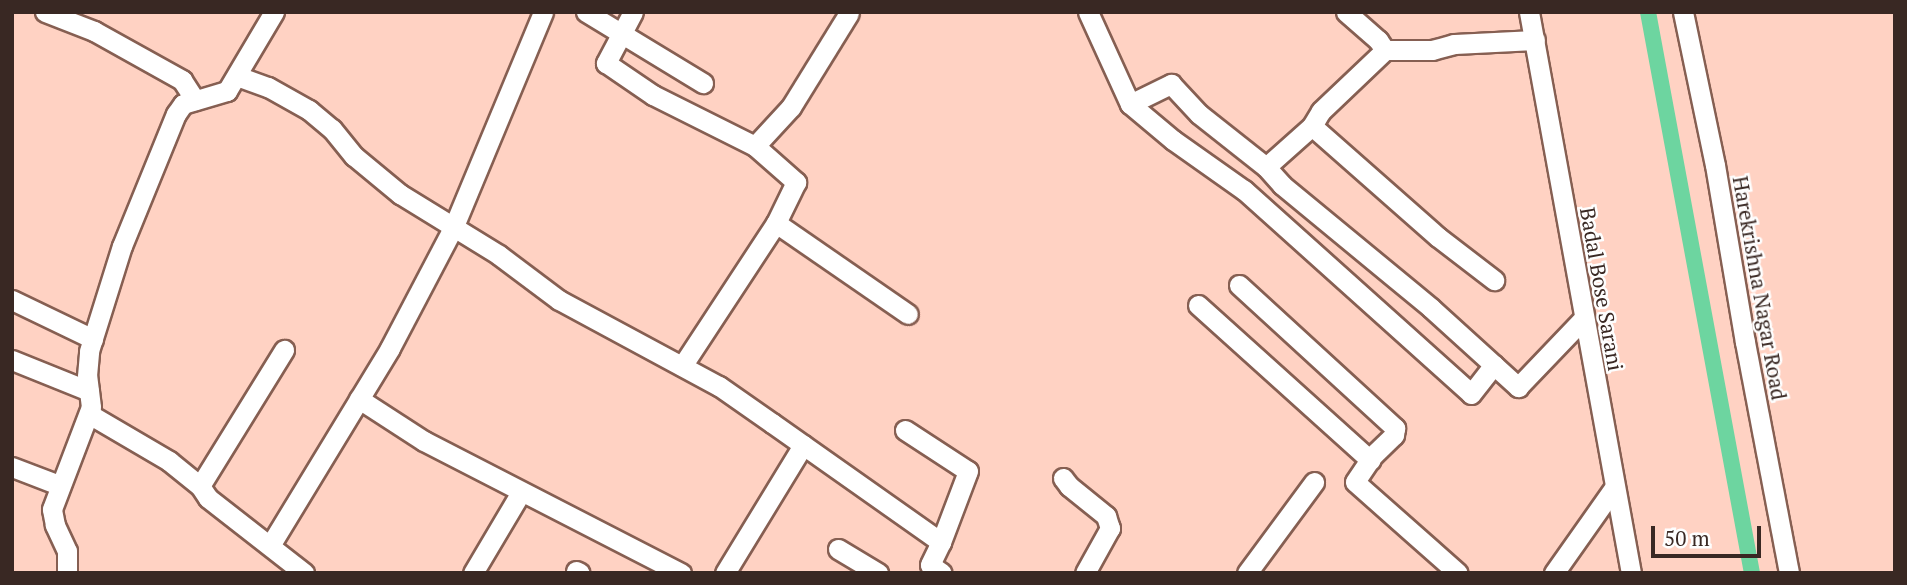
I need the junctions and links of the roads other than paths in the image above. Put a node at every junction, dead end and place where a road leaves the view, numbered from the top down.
1 (45, 12) edge
2 (274, 12) edge
3 (543, 12) edge
4 (586, 12) edge
5 (633, 12) edge
6 (1088, 12) edge
7 (1346, 12) edge
8 (1529, 12) edge
9 (1683, 12) edge
10 (849, 13) edge
11 (621, 33) junction
12 (1535, 40) junction
13 (1385, 50) junction
14 (237, 76) junction
15 (703, 83) dead end
16 (195, 100) junction
17 (1129, 104) junction
18 (1312, 126) junction
19 (755, 146) junction
20 (1266, 167) junction
21 (776, 223) junction
22 (454, 226) junction
23 (1493, 280) dead end
24 (1239, 285) dead end
25 (12, 300) edge
26 (1198, 305) dead end
27 (908, 314) dead end
28 (1584, 318) junction
29 (93, 339) junction
30 (284, 350) dead end
31 (12, 360) edge
32 (1494, 365) junction
33 (682, 366) junction
34 (89, 391) junction
35 (359, 399) junction
36 (89, 414) junction
37 (905, 430) dead end
38 (803, 445) junction
39 (1370, 460) junction
40 (12, 467) edge
41 (1063, 478) dead end
42 (1314, 482) dead end
43 (59, 485) junction
44 (200, 486) junction
45 (1614, 488) junction
46 (521, 492) junction
47 (941, 542) junction
48 (271, 544) junction
49 (838, 549) dead end
50 (67, 573) edge
51 (304, 573) edge
52 (473, 573) edge
53 (681, 573) edge
54 (726, 573) edge
55 (878, 573) edge
56 (942, 573) edge
57 (1085, 573) edge
58 (1247, 573) edge
59 (1458, 573) edge
60 (1555, 573) edge
61 (1631, 573) edge
62 (1789, 573) edge

1 - 16 street
2 - 14 street
3 - 22 street
4 - 11 street
5 - 11 street
6 - 17 street
7 - 13 street
8 - 12 street, Badal Bose Sarani
9 - 62 street, Harekrishna Nagar Road
10 - 19 street
11 - 15 street
11 - 19 street
12 - 13 street
12 - 28 street, Badal Bose Sarani
13 - 18 street
14 - 16 street
14 - 22 street
16 - 29 street
17 - 20 street
17 - 32 street
18 - 20 street
18 - 23 street
19 - 21 street
20 - 32 street
21 - 27 street
21 - 33 street
22 - 33 street
22 - 35 street
24 - 39 street
25 - 29 street
26 - 39 street
28 - 32 street
28 - 45 street, Badal Bose Sarani
29 - 34 street
30 - 44 street
31 - 34 street
33 - 38 street
34 - 36 street
35 - 46 street
35 - 48 street
36 - 43 street
36 - 44 street
37 - 47 street
38 - 47 street
38 - 54 street
39 - 59 street
40 - 43 street
41 - 57 street
42 - 58 street
43 - 50 street
44 - 48 street
45 - 60 street
45 - 61 street, Badal Bose Sarani
46 - 52 street
46 - 53 street
47 - 56 street
48 - 51 street
49 - 55 street

